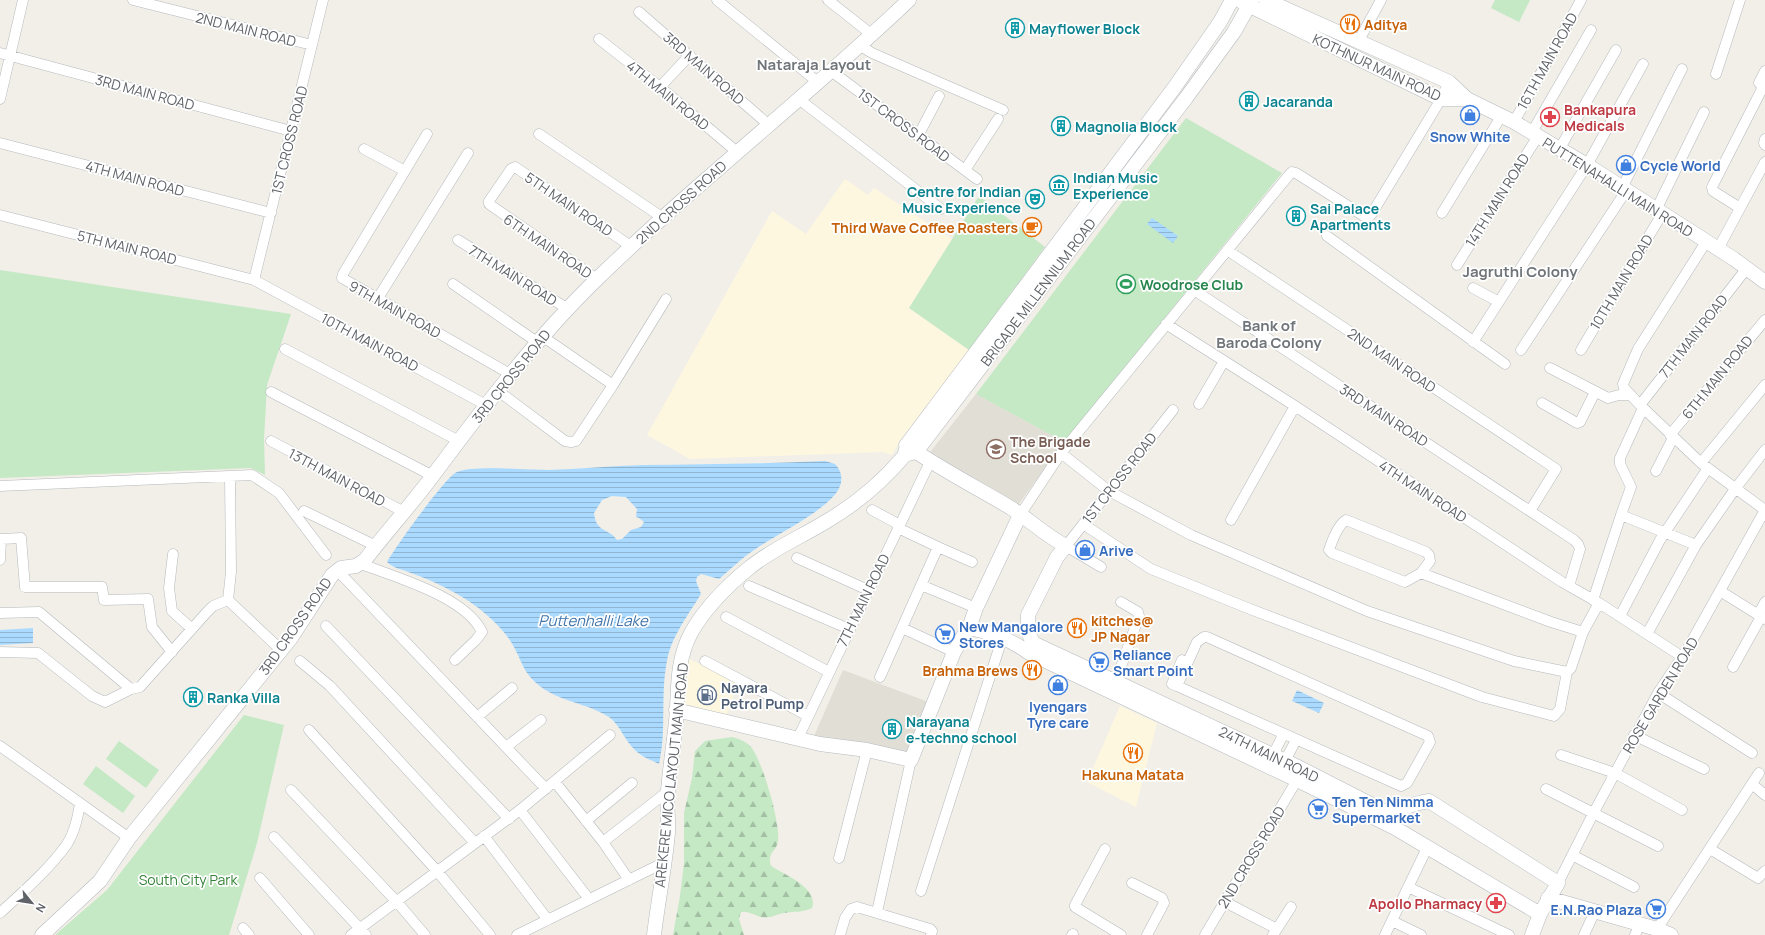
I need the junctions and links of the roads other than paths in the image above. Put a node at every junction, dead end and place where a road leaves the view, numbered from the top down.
1 (23, 0) edge
2 (133, 0) edge
3 (323, 0) edge
4 (716, 0) edge
5 (828, 0) edge
6 (1232, 0) edge
7 (1266, 0) edge
8 (1381, 0) edge
9 (1581, 0) edge
10 (1740, 0) edge
11 (904, 1) edge
12 (1246, 2) edge
13 (639, 12) dead end
14 (1591, 30) dead end
15 (871, 34) junction
16 (599, 39) dead end
17 (1358, 42) junction
18 (858, 45) junction
19 (312, 46) junction
20 (1616, 50) dead end
21 (690, 54) junction
22 (5, 55) edge
23 (1642, 64) dead end
24 (1682, 69) dead end
25 (831, 71) junction
26 (1765, 71) edge
27 (1716, 74) dead end
28 (1449, 82) junction
29 (819, 83) junction
30 (1765, 86) edge
31 (660, 87) junction
32 (939, 96) dead end
33 (1467, 98) junction
34 (0, 99) edge
35 (1441, 99) junction
36 (800, 100) junction
37 (1003, 110) dead end
38 (1704, 112) dead end
39 (1508, 118) junction
40 (998, 119) dead end
41 (769, 125) junction
42 (291, 130) junction
43 (427, 134) dead end
44 (539, 134) dead end
45 (1535, 134) junction
46 (918, 136) junction
47 (1765, 139) edge
48 (0, 143) edge
49 (1765, 145) edge
50 (1560, 148) junction
51 (364, 149) dead end
52 (737, 152) junction
53 (468, 153) dead end
54 (1765, 162) edge
55 (1587, 164) junction
56 (965, 170) junction
57 (405, 171) junction
58 (977, 179) dead end
59 (1624, 190) junction
60 (1740, 208) junction
61 (942, 209) dead end
62 (499, 212) joint
63 (1659, 212) junction
64 (271, 213) junction
65 (1442, 213) dead end
66 (0, 215) edge
67 (662, 218) junction
68 (1327, 236) dead end
69 (458, 240) dead end
70 (1712, 245) junction
71 (632, 247) junction
72 (1227, 250) junction
73 (1457, 265) dead end
74 (1747, 268) junction
75 (597, 279) junction
76 (254, 280) junction
77 (1765, 282) edge
78 (453, 284) dead end
79 (1473, 288) dead end
80 (1194, 290) junction
81 (378, 298) junction
82 (666, 299) dead end
83 (1499, 302) junction
84 (568, 309) junction
85 (1765, 320) edge
86 (1166, 324) junction
87 (540, 339) junction
88 (1473, 342) junction
89 (285, 348) dead end
90 (1521, 350) dead end
91 (1581, 350) dead end
92 (1224, 361) junction
93 (1505, 364) dead end
94 (1550, 368) dead end
95 (510, 374) junction
96 (1765, 385) edge
97 (613, 386) junction
98 (497, 390) junction
99 (271, 392) dead end
100 (1595, 392) junction
101 (1631, 395) junction
102 (1542, 403) dead end
103 (1199, 404) dead end
104 (486, 405) junction
105 (1294, 406) junction
106 (1641, 406) junction
107 (1172, 410) dead end
108 (1672, 437) junction
109 (271, 441) dead end
110 (459, 441) junction
111 (1765, 450) edge
112 (909, 451) junction
113 (1062, 453) junction
114 (930, 462) junction
115 (1704, 466) junction
116 (1656, 471) dead end
117 (433, 476) junction
118 (230, 477) junction
119 (0, 486) edge
120 (1735, 489) junction
121 (1109, 491) junction
122 (872, 510) dead end
123 (1765, 510) edge
124 (304, 511) dead end
125 (1530, 511) junction
126 (404, 512) junction
127 (1020, 515) junction
128 (1621, 515) junction
129 (1231, 520) dead end
130 (1083, 524) junction
131 (899, 526) junction
132 (1665, 532) junction
133 (1696, 544) junction
134 (376, 546) junction
135 (1066, 546) junction
136 (938, 547) junction
137 (172, 554) dead end
138 (326, 555) dead end
139 (797, 558) dead end
140 (0, 560) edge
141 (972, 562) dead end
142 (361, 564) junction
143 (1101, 567) dead end
144 (337, 570) junction
145 (1421, 573) junction
146 (921, 585) junction
147 (749, 586) dead end
148 (1569, 586) junction
149 (868, 590) junction
150 (1720, 591) junction
151 (228, 600) junction
152 (1596, 601) junction
153 (1121, 602) dead end
154 (1765, 602) edge
155 (976, 608) junction
156 (0, 613) edge
157 (1620, 616) junction
158 (726, 617) dead end
159 (1761, 617) edge
160 (326, 626) dead end
161 (902, 628) junction
162 (969, 628) junction
163 (192, 629) junction
164 (850, 629) junction
165 (1583, 632) junction
166 (1647, 634) junction
167 (1002, 639) junction
168 (1028, 648) junction
169 (281, 650) junction
170 (0, 652) edge
171 (172, 652) junction
172 (954, 652) junction
173 (1681, 656) junction
174 (455, 660) dead end
175 (1182, 660) dead end
176 (300, 661) dead end
177 (705, 662) dead end
178 (1733, 667) dead end
179 (829, 672) junction
180 (1567, 672) junction
181 (880, 677) dead end
182 (1116, 681) junction
183 (1177, 686) junction
184 (512, 688) dead end
185 (131, 689) junction
186 (1658, 693) junction
187 (676, 710) junction
188 (808, 716) junction
189 (477, 717) junction
190 (541, 720) dead end
191 (309, 730) dead end
192 (1283, 735) junction
193 (1634, 735) junction
194 (610, 736) dead end
195 (798, 738) junction
196 (1296, 740) junction
197 (0, 746) edge
198 (506, 747) junction
199 (867, 750) junction
200 (1752, 753) dead end
201 (1561, 755) dead end
202 (1279, 758) junction
203 (911, 760) junction
204 (1704, 769) dead end
205 (1615, 773) junction
206 (1759, 773) dead end
207 (1297, 780) junction
208 (554, 782) junction
209 (632, 783) dead end
210 (1752, 784) junction
211 (546, 789) junction
212 (1546, 789) dead end
213 (291, 790) dead end
214 (667, 792) junction
215 (1765, 795) edge
216 (80, 803) junction
217 (520, 810) junction
218 (1682, 810) dead end
219 (1593, 814) junction
220 (509, 819) junction
221 (586, 821) junction
222 (484, 836) junction
223 (274, 837) dead end
224 (129, 838) junction
225 (603, 842) junction
226 (475, 843) junction
227 (1658, 846) dead end
228 (1427, 848) junction
229 (1710, 848) junction
230 (1105, 849) dead end
231 (1572, 855) junction
232 (839, 858) dead end
233 (663, 863) junction
234 (437, 871) junction
235 (1765, 871) edge
236 (260, 878) dead end
237 (629, 880) junction
238 (1558, 882) junction
239 (1132, 883) dead end
240 (1634, 886) dead end
241 (1408, 888) junction
242 (921, 891) dead end
243 (1548, 898) junction
244 (589, 899) junction
245 (397, 902) junction
246 (1225, 902) junction
247 (1291, 907) dead end
248 (1595, 911) junction
249 (877, 912) junction
250 (0, 913) edge
251 (1540, 914) junction
252 (548, 920) junction
253 (1392, 921) junction
254 (359, 927) junction
255 (1657, 929) junction
256 (1638, 930) edge
257 (1275, 932) edge
258 (42, 935) edge
259 (308, 935) edge
260 (351, 935) edge
261 (366, 935) edge
262 (425, 935) edge
263 (490, 935) edge
264 (517, 935) edge
265 (654, 935) edge
266 (840, 935) edge
267 (931, 935) edge
268 (1121, 935) edge
269 (1147, 935) edge
270 (1206, 935) edge
271 (1385, 935) edge
272 (1421, 935) edge
273 (1509, 935) edge
274 (1532, 935) edge
275 (1584, 935) edge
276 (1672, 935) edge

1 - 22 street
2 - 19 street, 2ND MAIN ROAD
3 - 19 street, 1ST CROSS ROAD
4 - 29 street
5 - 15 street
6 - 112 street
7 - 17 street, KOTHNUR MAIN ROAD
8 - 17 street
9 - 39 street, 16TH MAIN ROAD
10 - 27 street
11 - 15 street, 2ND CROSS ROAD
12 - 35 street, KOTHNUR MAIN ROAD
12 - 112 street, BRIGADE MILLENNIUM ROAD
13 - 21 street, 3RD MAIN ROAD
14 - 45 street, 14TH MAIN ROAD
15 - 18 street, 2ND CROSS ROAD
16 - 31 street, 4TH MAIN ROAD
17 - 28 street, KOTHNUR MAIN ROAD
18 - 25 street, 2ND CROSS ROAD
18 - 37 street
19 - 42 street, 1ST CROSS ROAD
20 - 50 street
21 - 31 street
21 - 41 street, 3RD MAIN ROAD
22 - 34 street
22 - 42 street, 3RD MAIN ROAD
23 - 55 street
24 - 59 street
25 - 29 street, 2ND CROSS ROAD
25 - 46 street, 1ST CROSS ROAD
26 - 30 street
28 - 33 street, KOTHNUR MAIN ROAD
28 - 35 street
29 - 36 street, 2ND CROSS ROAD
30 - 60 street
31 - 52 street, 4TH MAIN ROAD
32 - 46 street
33 - 35 street, KOTHNUR MAIN ROAD
33 - 39 street, PUTTENAHALLI MAIN ROAD
35 - 72 street
36 - 41 street, 2ND CROSS ROAD
36 - 61 street
38 - 63 street, 10TH MAIN ROAD
39 - 45 street, PUTTENAHALLI MAIN ROAD
39 - 65 street, 16TH MAIN ROAD
40 - 56 street
41 - 52 street, 2ND CROSS ROAD
42 - 64 street, 1ST CROSS ROAD
43 - 57 street, 9TH MAIN ROAD
44 - 67 street
45 - 50 street, PUTTENAHALLI MAIN ROAD
45 - 73 street, 14TH MAIN ROAD
46 - 56 street, 1ST CROSS ROAD
47 - 49 street
48 - 64 street, 4TH MAIN ROAD
50 - 55 street, PUTTENAHALLI MAIN ROAD
51 - 57 street
52 - 67 street, 2ND CROSS ROAD
53 - 81 street
54 - 60 street
55 - 59 street, PUTTENAHALLI MAIN ROAD
55 - 83 street
56 - 58 street, 1ST CROSS ROAD
57 - 81 street, 9TH MAIN ROAD
59 - 63 street, PUTTENAHALLI MAIN ROAD
59 - 90 street
60 - 70 street
62 - 71 street, 5TH MAIN ROAD
62 - 75 street, 6TH MAIN ROAD
63 - 70 street, PUTTENAHALLI MAIN ROAD
63 - 91 street, 10TH MAIN ROAD
64 - 76 street, 1ST CROSS ROAD
66 - 76 street, 5TH MAIN ROAD
67 - 71 street, 2ND CROSS ROAD
68 - 88 street
69 - 84 street, 7TH MAIN ROAD
70 - 74 street, PUTTENAHALLI MAIN ROAD
70 - 101 street
71 - 75 street, 2ND CROSS ROAD
72 - 80 street
72 - 125 street, 2ND MAIN ROAD
74 - 77 street, PUTTENAHALLI MAIN ROAD
74 - 106 street, 7TH MAIN ROAD
75 - 84 street, 2ND CROSS ROAD
76 - 104 street, 10TH MAIN ROAD
78 - 87 street
79 - 83 street
80 - 86 street
80 - 125 street, 3RD MAIN ROAD
81 - 95 street, 9TH MAIN ROAD
82 - 97 street
83 - 88 street
84 - 87 street, 3RD CROSS ROAD
85 - 108 street, 6TH MAIN ROAD
86 - 92 street, 4TH MAIN ROAD
86 - 113 street
87 - 95 street, 3RD CROSS ROAD
87 - 97 street
88 - 93 street
89 - 110 street
92 - 103 street
92 - 105 street, 4TH MAIN ROAD
94 - 100 street
95 - 98 street, 3RD CROSS ROAD
96 - 115 street
97 - 98 street
98 - 104 street, 3RD CROSS ROAD
99 - 117 street
100 - 101 street
100 - 102 street
101 - 106 street
104 - 110 street, 3RD CROSS ROAD
105 - 129 street
105 - 148 street, 4TH MAIN ROAD
106 - 108 street
106 - 128 street, 7TH MAIN ROAD
107 - 121 street, 1ST CROSS ROAD
108 - 115 street
108 - 116 street, 6TH MAIN ROAD
109 - 126 street, 13TH MAIN ROAD
110 - 117 street, 3RD CROSS ROAD
111 - 120 street
112 - 114 street
112 - 187 street, AREKERE MICO LAYOUT MAIN ROAD
113 - 121 street
113 - 127 street
114 - 127 street
114 - 131 street, 7TH MAIN ROAD
115 - 120 street
115 - 132 street
117 - 126 street, 3RD CROSS ROAD
118 - 119 street
118 - 138 street
118 - 151 street
120 - 123 street
120 - 133 street
121 - 130 street, 1ST CROSS ROAD
121 - 180 street
122 - 131 street
123 - 150 street, ROSE GARDEN ROAD
124 - 134 street
125 - 148 street, 3RD MAIN ROAD
126 - 134 street, 3RD CROSS ROAD
127 - 135 street
127 - 155 street
128 - 132 street
128 - 152 street, 7TH MAIN ROAD
130 - 135 street, 1ST CROSS ROAD
130 - 180 street, 7TH MAIN ROAD
131 - 136 street
131 - 149 street, 7TH MAIN ROAD
132 - 133 street
132 - 157 street
133 - 166 street
134 - 142 street, 3RD CROSS ROAD
135 - 143 street
135 - 168 street
136 - 141 street
136 - 146 street
137 - 163 street
139 - 149 street
140 - 171 street
142 - 144 street, 3RD CROSS ROAD
142 - 174 street
144 - 169 street, 3RD CROSS ROAD
144 - 189 street
145 - 145 street
145 - 165 street
146 - 155 street
146 - 161 street
147 - 164 street
148 - 152 street, 4TH MAIN ROAD
149 - 164 street, 7TH MAIN ROAD
150 - 159 street
150 - 173 street, ROSE GARDEN ROAD
151 - 163 street
151 - 169 street
152 - 157 street, 4TH MAIN ROAD
152 - 165 street, 7TH MAIN ROAD
153 - 182 street
154 - 159 street
155 - 162 street
156 - 185 street
157 - 166 street, 4TH MAIN ROAD
158 - 179 street
159 - 178 street
160 - 220 street
161 - 172 street
161 - 181 street
162 - 167 street, 24TH MAIN ROAD
162 - 172 street
163 - 171 street
164 - 179 street, 7TH MAIN ROAD
165 - 180 street, 7TH MAIN ROAD
166 - 173 street, 4TH MAIN ROAD
167 - 168 street, 24TH MAIN ROAD
167 - 242 street
168 - 182 street, 24TH MAIN ROAD
168 - 207 street, 24TH MAIN ROAD
169 - 224 street, 3RD CROSS ROAD
170 - 185 street
171 - 185 street
172 - 203 street
173 - 186 street, ROSE GARDEN ROAD
175 - 183 street
176 - 226 street
177 - 188 street
179 - 188 street, 7TH MAIN ROAD
182 - 202 street, 24TH MAIN ROAD
183 - 192 street
183 - 196 street
184 - 189 street
186 - 193 street, ROSE GARDEN ROAD
186 - 200 street
187 - 195 street
187 - 214 street, AREKERE MICO LAYOUT MAIN ROAD
188 - 195 street, 7TH MAIN ROAD
189 - 198 street
190 - 198 street
191 - 234 street
192 - 196 street
192 - 202 street
193 - 204 street
193 - 205 street, ROSE GARDEN ROAD
194 - 208 street
195 - 199 street
196 - 202 street
197 - 216 street
198 - 211 street
199 - 203 street
199 - 232 street
201 - 205 street
202 - 238 street, 24TH MAIN ROAD
203 - 249 street
205 - 218 street
205 - 219 street, ROSE GARDEN ROAD
206 - 210 street
207 - 228 street, 24TH MAIN ROAD
207 - 246 street, 2ND CROSS ROAD
208 - 211 street
208 - 221 street
209 - 221 street
210 - 215 street
210 - 229 street
211 - 217 street
212 - 219 street
213 - 245 street
214 - 225 street
214 - 233 street, AREKERE MICO LAYOUT MAIN ROAD
216 - 224 street
216 - 250 street
217 - 220 street
217 - 244 street
219 - 227 street
219 - 231 street, ROSE GARDEN ROAD
220 - 222 street
221 - 225 street
222 - 226 street
222 - 252 street
223 - 254 street
224 - 258 street, 3RD CROSS ROAD
225 - 237 street
226 - 234 street
228 - 241 street
228 - 251 street, 24TH MAIN ROAD
229 - 235 street
229 - 255 street
230 - 268 street
231 - 238 street, ROSE GARDEN ROAD
231 - 240 street
233 - 237 street
233 - 265 street, AREKERE MICO LAYOUT MAIN ROAD
234 - 245 street
234 - 263 street
236 - 259 street
237 - 244 street
238 - 243 street
239 - 269 street
241 - 253 street
241 - 273 street
243 - 248 street
243 - 251 street
244 - 252 street
245 - 254 street
245 - 262 street
246 - 257 street
246 - 270 street, 2ND CROSS ROAD
247 - 257 street
248 - 256 street
248 - 275 street
249 - 266 street
249 - 267 street
251 - 274 street
252 - 264 street
253 - 271 street
253 - 272 street
254 - 260 street
254 - 261 street
255 - 256 street
255 - 276 street

